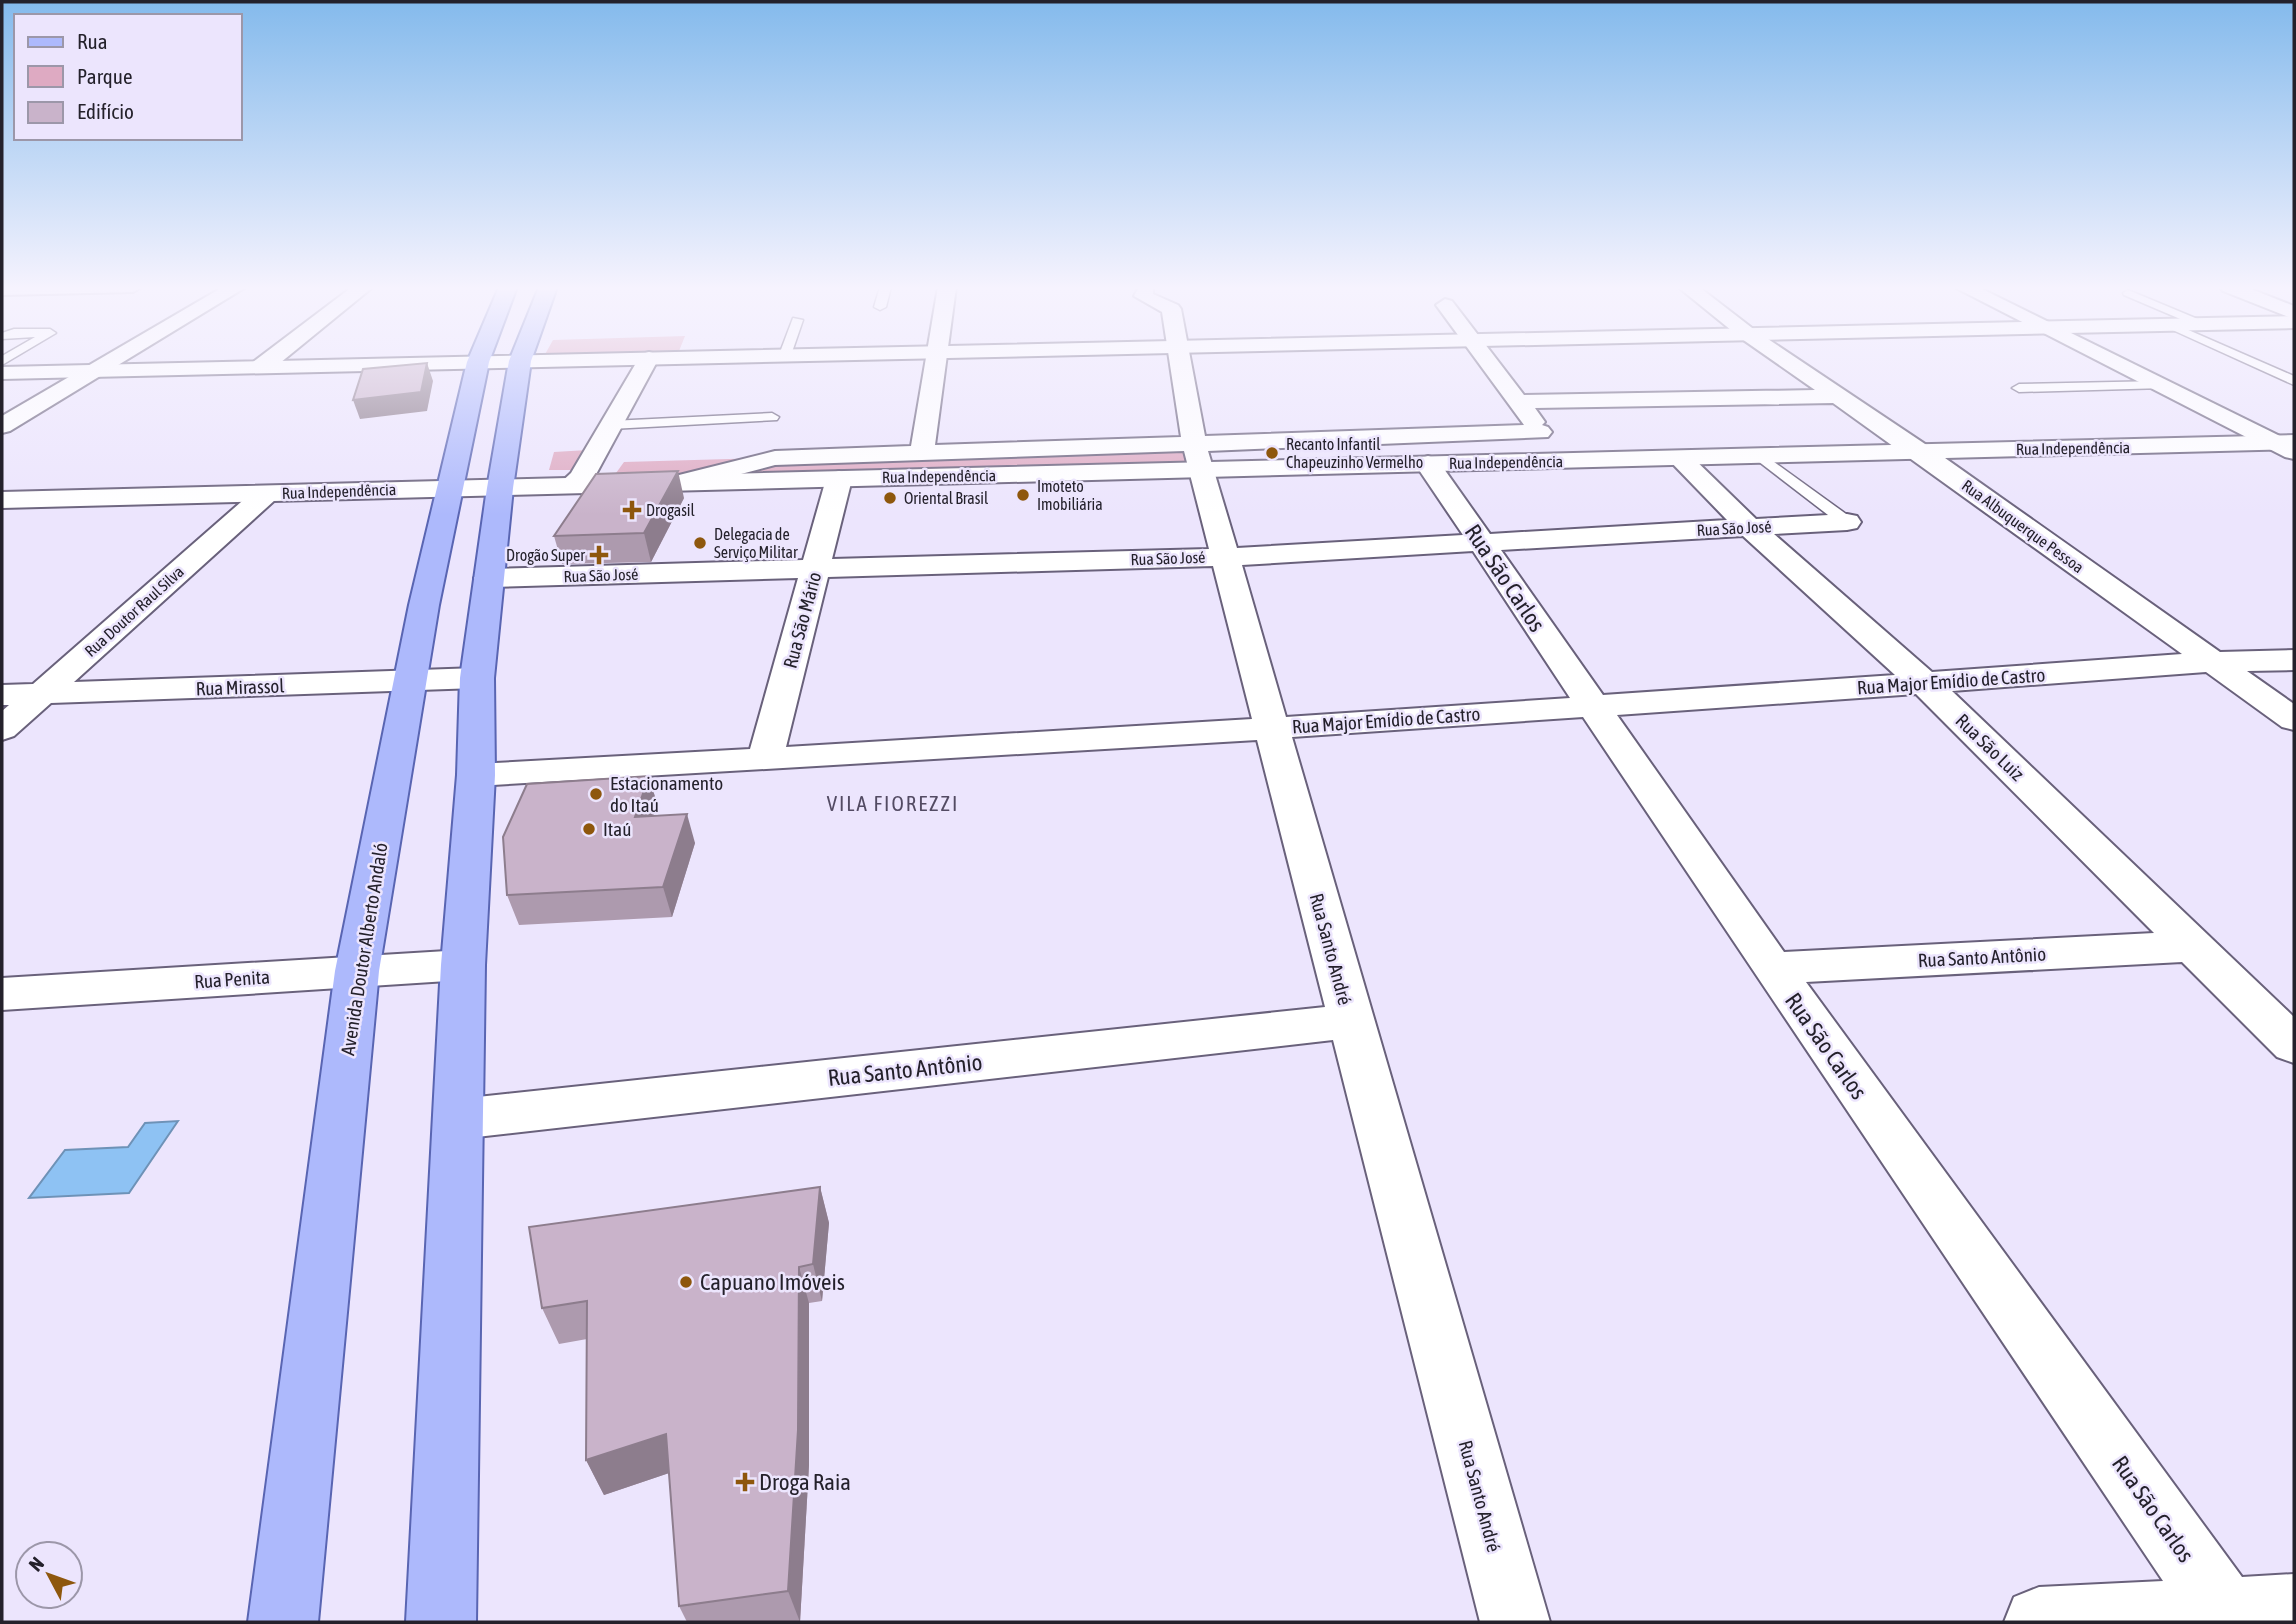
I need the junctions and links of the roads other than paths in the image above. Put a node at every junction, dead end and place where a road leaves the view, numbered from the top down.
1 (499, 362) joint
2 (109, 363) edge
3 (266, 363) edge
4 (462, 363) edge
5 (646, 363) edge
6 (935, 363) edge
7 (1180, 363) edge
8 (1486, 363) edge
9 (1789, 363) edge
10 (2116, 363) edge
11 (2254, 363) edge
12 (261, 367) junction
13 (95, 371) junction
14 (2, 373) edge
15 (2294, 381) edge
16 (2160, 385) junction
17 (2019, 388) dead end
18 (1837, 396) junction
19 (1517, 402) junction
20 (772, 417) dead end
21 (611, 425) junction
22 (2, 426) edge
23 (1540, 432) junction
24 (2288, 446) edge
25 (1919, 452) junction
26 (922, 454) junction
27 (1198, 456) junction
28 (1759, 456) junction
29 (1679, 458) junction
30 (1561, 461) junction
31 (1428, 464) junction
32 (839, 479) junction
33 (676, 483) junction
34 (570, 486) junction
35 (452, 488) junction
36 (500, 488) junction
37 (266, 494) junction
38 (2, 500) edge
39 (1847, 522) joint
40 (1750, 527) junction
41 (1482, 542) junction
42 (1225, 557) junction
43 (815, 569) junction
44 (489, 578) junction
45 (2294, 660) edge
46 (2213, 662) junction
47 (477, 678) junction
48 (410, 681) junction
49 (1924, 683) junction
50 (41, 694) junction
51 (2, 695) edge
52 (1591, 707) junction
53 (2294, 720) edge
54 (1270, 727) junction
55 (2, 729) edge
56 (765, 760) junction
57 (477, 775) junction
58 (2193, 946) junction
59 (463, 965) junction
60 (1772, 968) junction
61 (357, 971) junction
62 (2, 993) edge
63 (1351, 1020) junction
64 (2294, 1045) edge
65 (460, 1119) junction
66 (2294, 1609) edge
67 (2228, 1616) edge
68 (283, 1622) edge
69 (441, 1622) edge
70 (1515, 1622) edge
71 (2039, 1622) edge

1 - 35 main road, Avenida Doutor Alberto Andaló
1 - 36 main road, Avenida Doutor Alberto Andaló
2 - 13 street
3 - 12 street
4 - 12 street
5 - 21 street
6 - 26 street
7 - 27 street, Rua Santo André
8 - 19 street
9 - 18 street, Rua Albuquerque Pessoa
10 - 16 street
11 - 15 lane
12 - 13 street
13 - 14 street
13 - 22 street
16 - 17 lane
16 - 24 street
18 - 19 street
18 - 25 street, Rua Albuquerque Pessoa
19 - 23 street
20 - 21 lane
21 - 34 street
23 - 27 street, Rua Independência
23 - 30 street
24 - 25 street, Rua Independência
25 - 28 street, Rua Independência
25 - 46 street, Rua Albuquerque Pessoa
26 - 27 street, Rua Independência
26 - 33 street, Rua Independência
27 - 31 street, Rua Independência
27 - 32 street, Rua Independência
27 - 42 street, Rua Santo André
28 - 29 street, Rua Independência
28 - 39 lane
29 - 30 street, Rua Independência
29 - 40 street, Rua São Luiz
30 - 31 street, Rua Independência
31 - 41 street, Rua São Carlos
32 - 33 street, Rua Independência
32 - 43 street, Rua São Mário
33 - 34 street, Rua Independência
34 - 36 street, Rua Independência
35 - 36 street, Rua Independência
35 - 37 street, Rua Independência
35 - 48 main road, Avenida Doutor Alberto Andaló
36 - 44 main road, Avenida Doutor Alberto Andaló
37 - 38 street, Rua Independência
37 - 50 street, Rua Doutor Raul Silva
39 - 40 street, Rua São José
40 - 41 street, Rua São José
40 - 49 street, Rua São Luiz
41 - 42 street, Rua São José
41 - 52 street, Rua São Carlos
42 - 43 street, Rua São José
42 - 54 street, Rua Santo André
43 - 44 street, Rua São José
43 - 56 street, Rua São Mário
44 - 47 main road, Avenida Doutor Alberto Andaló
45 - 46 street, Rua Major Emídio de Castro
46 - 49 street, Rua Major Emídio de Castro
46 - 53 street, Rua Albuquerque Pessoa
47 - 48 street, Rua Mirassol
47 - 57 main road, Avenida Doutor Alberto Andaló
48 - 50 street, Rua Mirassol
48 - 61 main road, Avenida Doutor Alberto Andaló
49 - 52 street, Rua Major Emídio de Castro
49 - 58 street, Rua São Luiz
50 - 51 street, Rua Mirassol
50 - 55 street, Rua Doutor Raul Silva
52 - 54 street, Rua Major Emídio de Castro
52 - 60 street, Rua São Carlos
54 - 56 street, Rua Major Emídio de Castro
54 - 63 street, Rua Santo André
56 - 57 street, Rua Major Emídio de Castro
57 - 59 main road, Avenida Doutor Alberto Andaló
58 - 60 street, Rua Santo Antônio
58 - 64 street, Rua São Luiz
59 - 61 street, Rua Penita
59 - 65 main road, Avenida Doutor Alberto Andaló
60 - 67 street, Rua São Carlos
61 - 62 street, Rua Penita
61 - 68 main road, Avenida Doutor Alberto Andaló
63 - 65 street, Rua Santo Antônio
63 - 70 street, Rua Santo André
65 - 69 main road, Avenida Doutor Alberto Andaló
66 - 67 street
67 - 71 street

